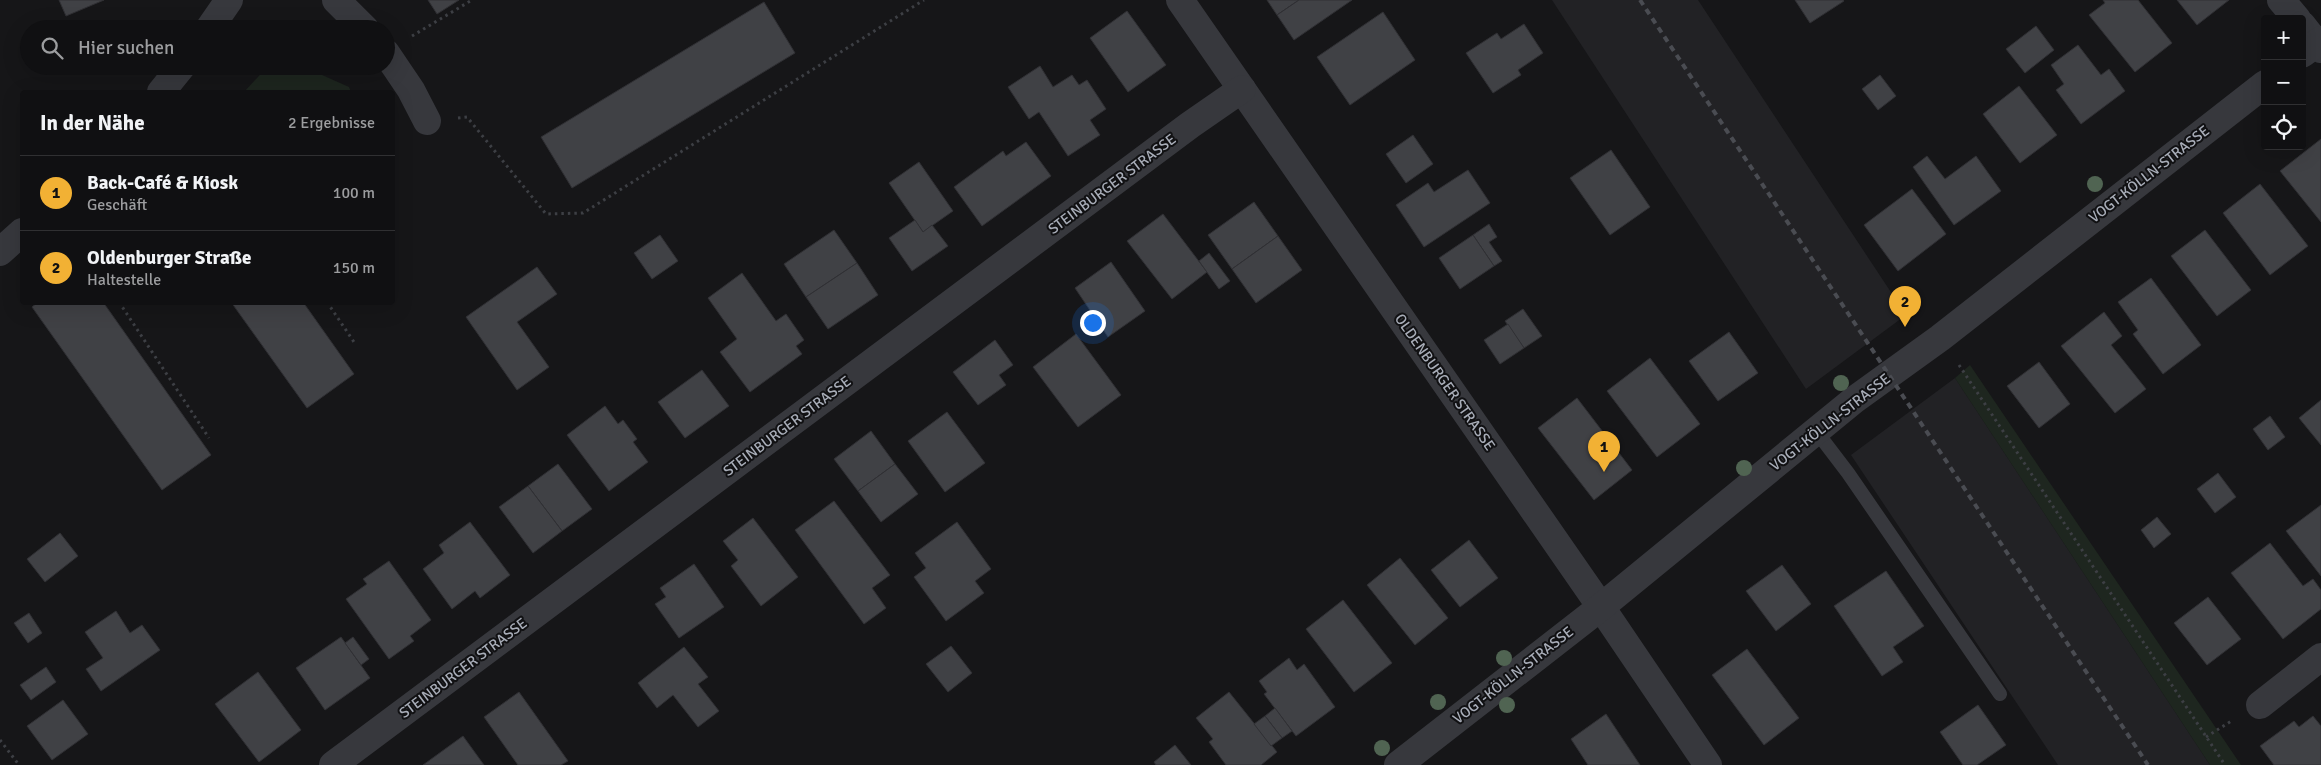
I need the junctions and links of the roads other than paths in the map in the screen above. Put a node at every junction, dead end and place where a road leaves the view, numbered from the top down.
1 (229, 0) edge
2 (336, 0) edge
3 (1180, 0) edge
4 (2281, 0) edge
5 (2294, 15) edge
6 (215, 20) edge
7 (356, 20) edge
8 (395, 66) edge
9 (175, 75) edge
10 (2261, 87) edge
11 (1242, 89) junction
12 (163, 90) edge
13 (428, 122) road end
14 (20, 234) edge
15 (0, 252) edge
16 (1816, 431) junction
17 (1601, 607) junction
18 (2321, 657) edge
19 (2000, 694) dead end
20 (2260, 705) dead end
21 (333, 765) edge
22 (1398, 765) edge
23 (1708, 765) edge

1 - 6 street
2 - 7 street
3 - 11 street, OLDENBURGER STRASSE
4 - 5 street
8 - 13 street
9 - 12 street
10 - 16 street, VOGT-KÖLLN-STRASSE
11 - 17 street, OLDENBURGER STRASSE
11 - 21 street, STEINBURGER STRASSE
14 - 15 street
16 - 17 street, VOGT-KÖLLN-STRASSE
16 - 19 lane
17 - 22 street, VOGT-KÖLLN-STRASSE
17 - 23 street, OLDENBURGER STRASSE
18 - 20 street

